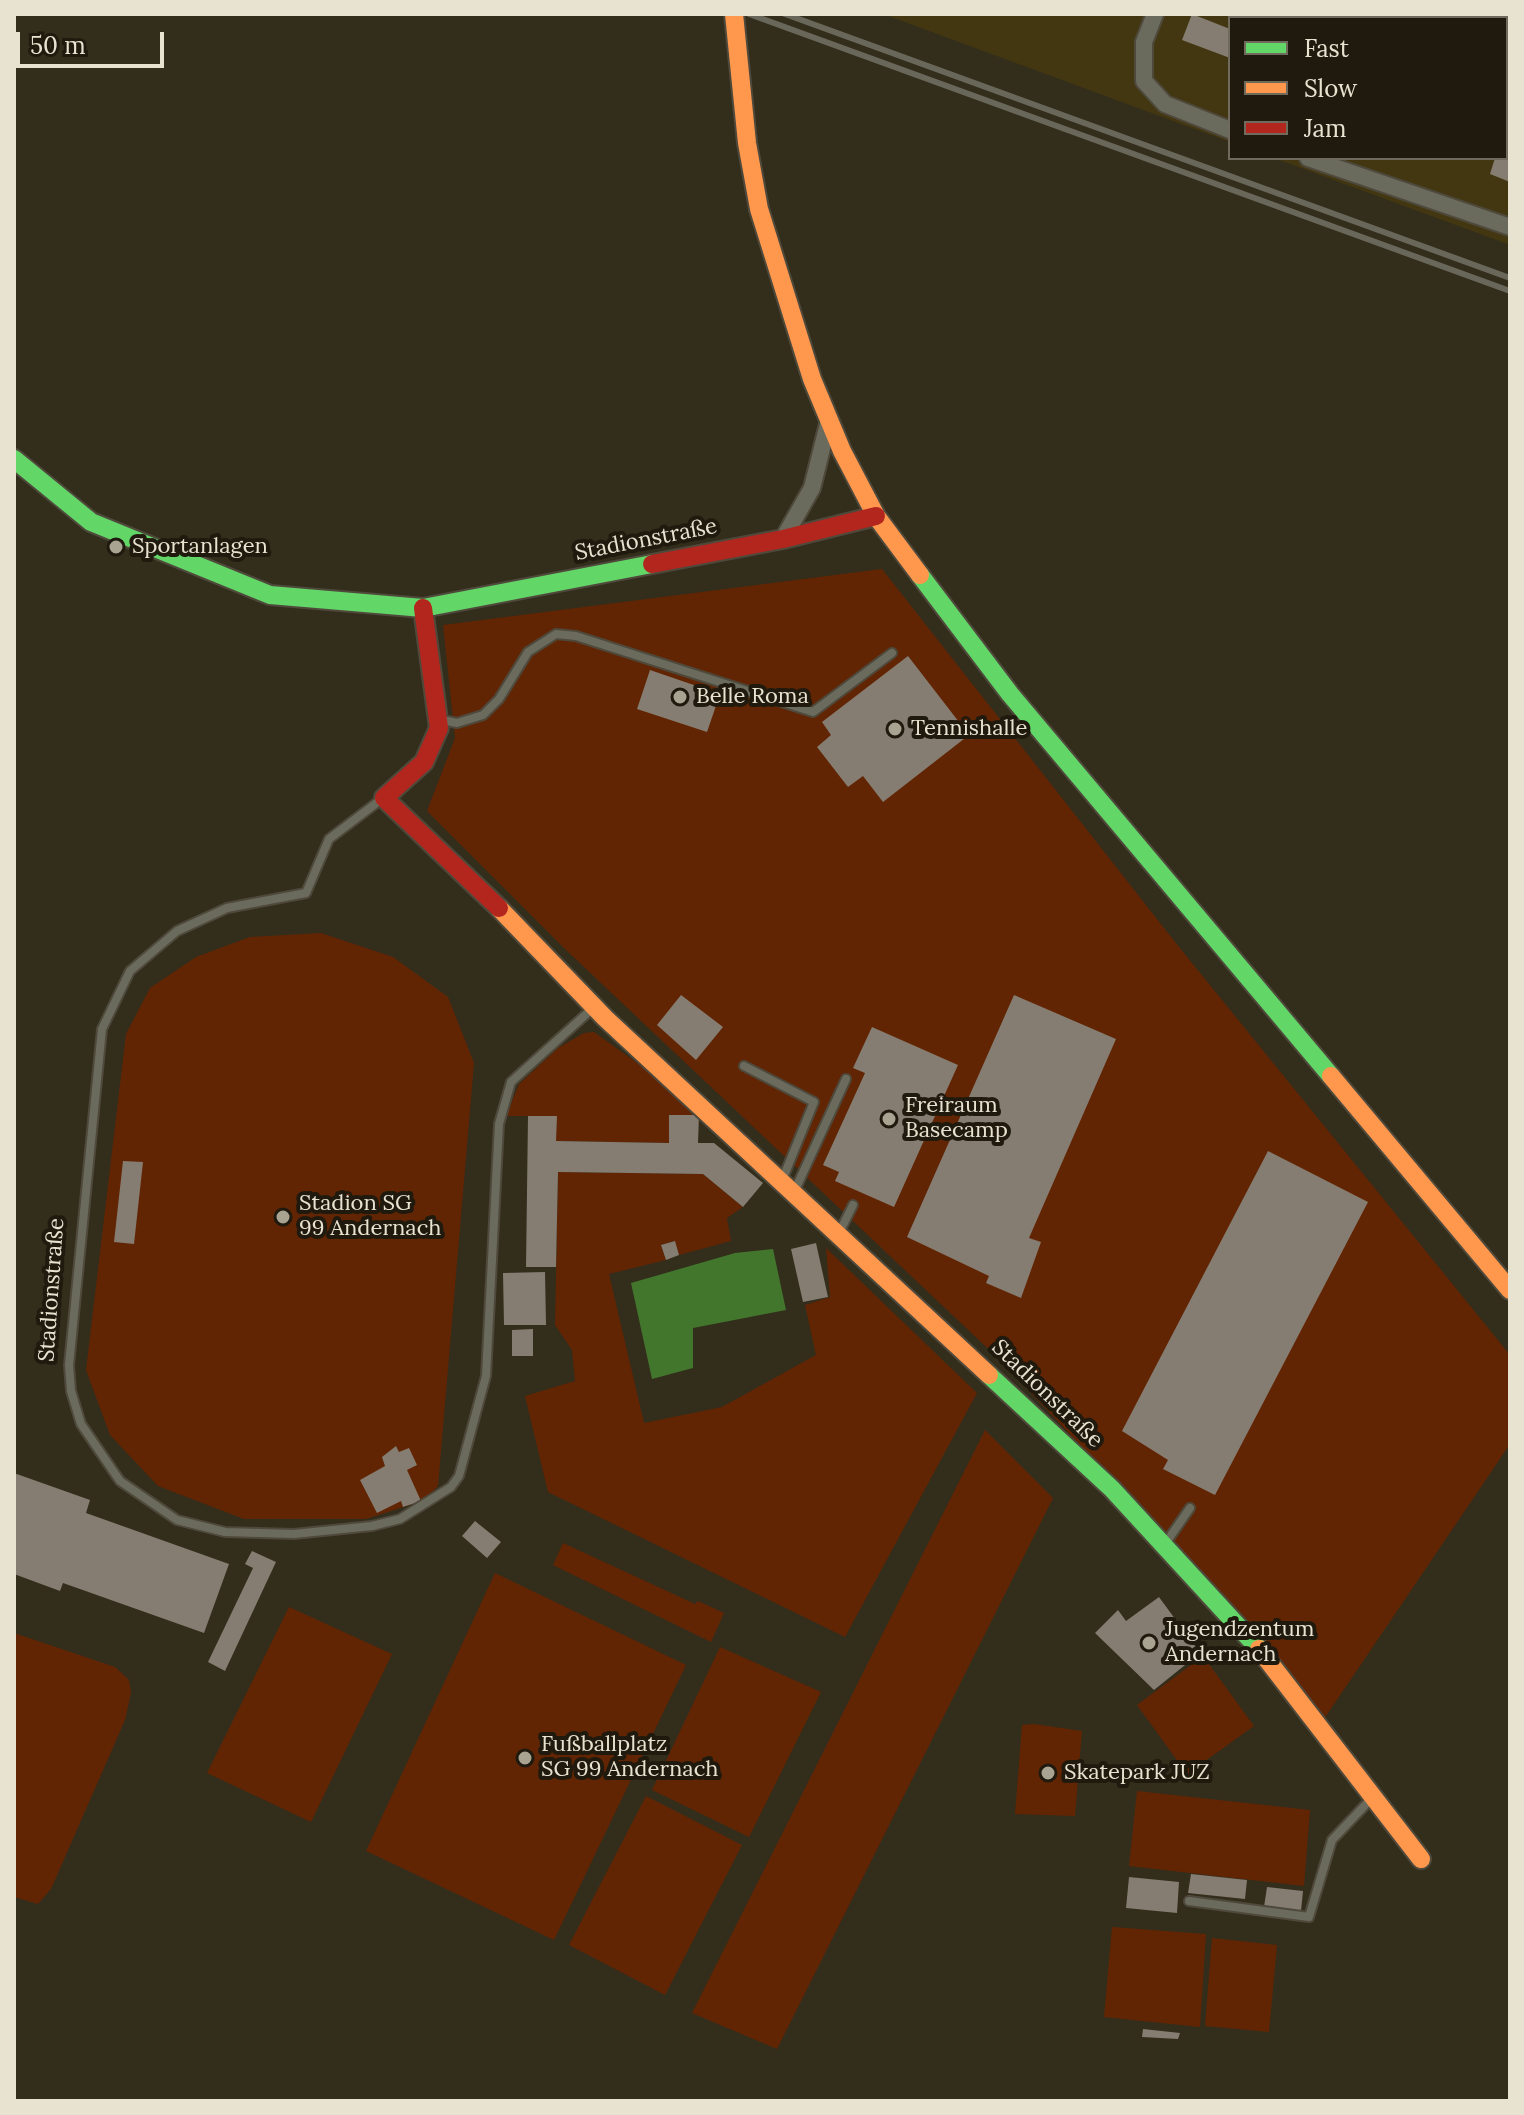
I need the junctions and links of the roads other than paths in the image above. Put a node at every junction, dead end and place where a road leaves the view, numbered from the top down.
1 (734, 14) edge
2 (1155, 14) edge
3 (1228, 129) edge
4 (1314, 160) edge
5 (1510, 227) edge
6 (829, 420) junction
7 (14, 459) edge
8 (876, 516) junction
9 (783, 539) junction
10 (423, 608) junction
11 (892, 653) dead end
12 (438, 719) junction
13 (384, 798) junction
14 (595, 1006) junction
15 (744, 1066) dead end
16 (846, 1079) dead end
17 (789, 1185) junction
18 (853, 1205) dead end
19 (839, 1232) junction
20 (1510, 1290) edge
21 (1190, 1508) dead end
22 (1165, 1545) junction
23 (1374, 1796) junction
24 (1421, 1859) dead end
25 (1189, 1901) dead end

1 - 6 street
2 - 3 street
4 - 5 street
6 - 8 street
6 - 9 street
7 - 10 street, Stadionstraße
8 - 9 street, Stadionstraße
8 - 20 street
9 - 10 street, Stadionstraße
10 - 12 street, Stadionstraße
11 - 12 lane
12 - 13 street, Stadionstraße
13 - 14 street, Stadionstraße
13 - 14 lane, Stadionstraße
14 - 17 street, Stadionstraße
15 - 17 lane
16 - 17 lane
17 - 19 street, Stadionstraße
18 - 19 lane
19 - 22 street, Stadionstraße
21 - 22 lane
22 - 23 street, Stadionstraße
23 - 24 street, Stadionstraße
23 - 25 lane

